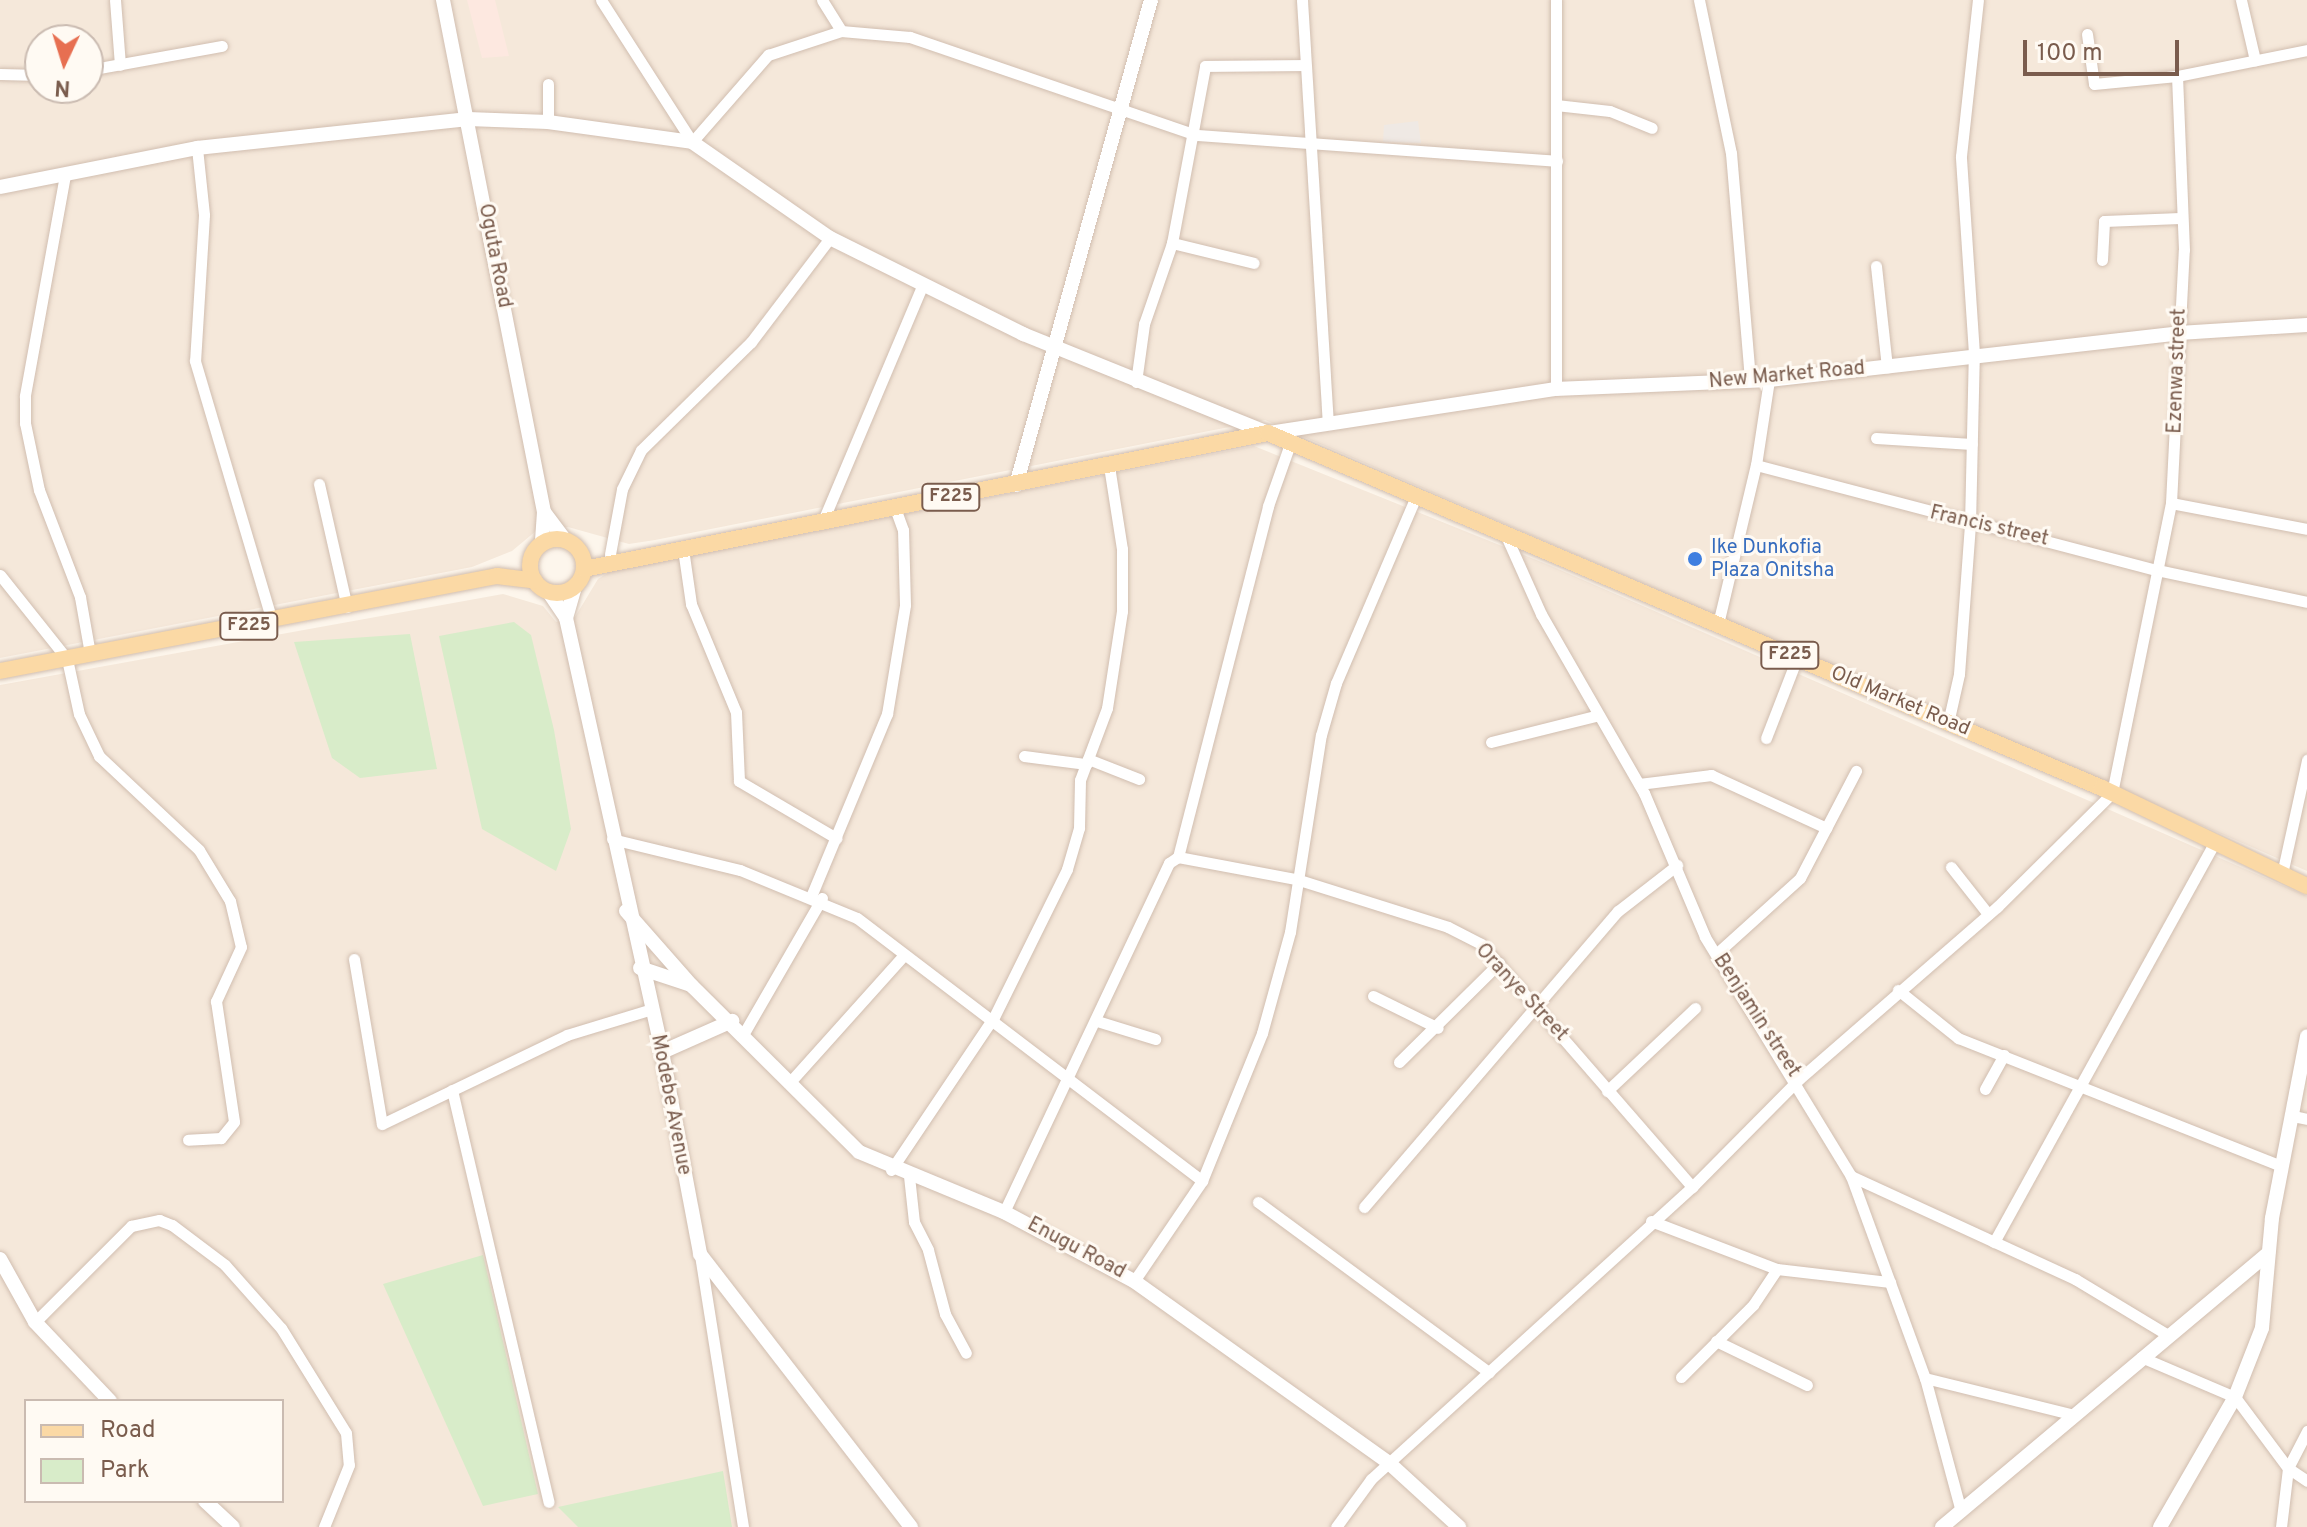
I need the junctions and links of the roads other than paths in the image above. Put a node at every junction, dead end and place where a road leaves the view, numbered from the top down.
1 (115, 0) edge
2 (443, 0) edge
3 (601, 0) edge
4 (822, 0) edge
5 (1151, 0) edge
6 (1302, 0) edge
7 (1556, 0) edge
8 (1699, 0) edge
9 (1978, 0) edge
10 (2241, 0) edge
11 (841, 31) junction
12 (2087, 34) dead end
13 (222, 46) dead end
14 (2307, 50) edge
15 (2255, 60) junction
16 (120, 65) junction
17 (1303, 65) junction
18 (104, 68) edge
19 (0, 74) edge
20 (24, 75) edge
21 (2177, 76) junction
22 (548, 84) dead end
23 (1556, 105) junction
24 (1122, 111) junction
25 (468, 119) junction
26 (548, 122) junction
27 (1652, 128) dead end
28 (1196, 135) junction
29 (692, 142) junction
30 (197, 148) junction
31 (1308, 148) junction
32 (1557, 161) junction
33 (65, 175) junction
34 (0, 187) edge
35 (2180, 218) junction
36 (830, 238) junction
37 (1172, 243) junction
38 (2102, 260) dead end
39 (1254, 263) dead end
40 (1876, 266) dead end
41 (923, 284) junction
42 (2307, 325) edge
43 (2179, 333) junction
44 (1056, 347) junction
45 (1974, 354) junction
46 (1887, 367) junction
47 (1769, 380) junction
48 (1750, 381) junction
49 (1136, 382) junction
50 (1556, 389) junction
51 (1328, 422) junction
52 (1268, 433) junction
53 (1876, 438) dead end
54 (1290, 444) junction
55 (1972, 444) junction
56 (1756, 465) junction
57 (1109, 466) junction
58 (319, 484) dead end
59 (1016, 485) junction
60 (1415, 499) junction
61 (2171, 503) junction
62 (895, 508) junction
63 (544, 512) junction
64 (822, 523) junction
65 (1970, 524) junction
66 (2307, 529) edge
67 (1507, 538) junction
68 (571, 544) junction
69 (683, 549) junction
70 (537, 551) junction
71 (610, 554) junction
72 (633, 558) junction
73 (584, 569) junction
74 (2157, 570) junction
75 (0, 575) edge
76 (497, 576) junction
77 (542, 586) junction
78 (575, 586) junction
79 (2307, 602) edge
80 (347, 607) junction
81 (566, 618) junction
82 (272, 621) junction
83 (1718, 624) junction
84 (90, 654) junction
85 (1797, 658) junction
86 (67, 659) junction
87 (0, 671) edge
88 (1599, 715) junction
89 (1948, 723) junction
90 (1766, 738) dead end
91 (1491, 742) dead end
92 (1024, 756) dead end
93 (2307, 760) edge
94 (1087, 762) junction
95 (1856, 771) dead end
96 (1139, 779) dead end
97 (1639, 784) junction
98 (2112, 793) junction
99 (1826, 828) junction
100 (836, 838) junction
101 (612, 839) junction
102 (2214, 843) junction
103 (1178, 857) junction
104 (1677, 865) junction
105 (1951, 867) dead end
106 (2282, 874) junction
107 (1296, 879) junction
108 (2307, 886) edge
109 (817, 896) junction
110 (626, 911) junction
111 (1988, 914) junction
112 (1716, 954) junction
113 (904, 955) junction
114 (354, 959) dead end
115 (1499, 963) junction
116 (640, 968) junction
117 (692, 986) junction
118 (1898, 990) junction
119 (1373, 996) dead end
120 (1540, 1007) junction
121 (1695, 1008) dead end
122 (649, 1010) junction
123 (994, 1017) junction
124 (732, 1021) junction
125 (1097, 1021) junction
126 (1438, 1028) junction
127 (744, 1033) junction
128 (2307, 1036) edge
129 (1155, 1039) dead end
130 (662, 1052) junction
131 (2004, 1055) junction
132 (1399, 1062) dead end
133 (1798, 1080) junction
134 (1071, 1081) junction
135 (790, 1082) junction
136 (2077, 1085) junction
137 (1985, 1089) dead end
138 (452, 1090) junction
139 (1607, 1091) junction
140 (2300, 1118) edge
141 (188, 1140) dead end
142 (2282, 1166) junction
143 (891, 1170) junction
144 (909, 1176) junction
145 (1851, 1176) junction
146 (1202, 1181) junction
147 (1692, 1187) junction
148 (1258, 1202) dead end
149 (1364, 1207) dead end
150 (1004, 1212) junction
151 (1651, 1221) junction
152 (1994, 1242) junction
153 (2268, 1253) junction
154 (700, 1254) junction
155 (0, 1259) edge
156 (1777, 1269) junction
157 (1134, 1281) junction
158 (1890, 1282) junction
159 (35, 1322) junction
160 (2166, 1334) junction
161 (1716, 1341) junction
162 (966, 1353) dead end
163 (2141, 1357) junction
164 (1489, 1372) junction
165 (1681, 1377) dead end
166 (1925, 1378) junction
167 (1807, 1385) dead end
168 (2235, 1397) junction
169 (108, 1399) edge
170 (2074, 1415) junction
171 (2307, 1431) edge
172 (1389, 1463) junction
173 (2288, 1468) junction
174 (2307, 1481) edge
175 (549, 1502) dead end
176 (207, 1503) edge
177 (1961, 1511) junction
178 (233, 1527) edge
179 (324, 1527) edge
180 (743, 1527) edge
181 (911, 1527) edge
182 (1336, 1527) edge
183 (1459, 1527) edge
184 (1942, 1527) edge
185 (2160, 1527) edge
186 (2281, 1527) edge

1 - 16 street
2 - 25 street, Oguta Road
3 - 29 street
4 - 11 street
5 - 24 street
6 - 17 street
7 - 23 street
8 - 48 street
9 - 45 street
10 - 15 street
11 - 24 street
11 - 29 street
12 - 21 street
13 - 16 street
14 - 15 street
15 - 21 street
16 - 18 street
17 - 28 street
17 - 31 street
19 - 20 street
21 - 35 street, Ezenwa street
22 - 26 street
23 - 27 street
23 - 32 street
24 - 28 street
24 - 44 street
25 - 26 street
25 - 30 street
25 - 63 street, Oguta Road
26 - 29 street
28 - 31 street
28 - 37 street
29 - 36 street
30 - 33 street
30 - 82 street
31 - 32 street
31 - 51 street
32 - 50 street
33 - 34 street
33 - 84 street
35 - 38 street
35 - 43 street, Ezenwa street
36 - 41 street
36 - 71 street
37 - 39 street
37 - 49 street
40 - 46 street
41 - 44 street
41 - 64 street
42 - 43 street, New Market Road
43 - 45 street, New Market Road
43 - 61 street, Ezenwa street
44 - 49 street
44 - 59 street
45 - 46 street, New Market Road
45 - 55 street
46 - 47 street, New Market Road
47 - 48 street, New Market Road
47 - 56 street
48 - 50 street, New Market Road
49 - 52 street
50 - 51 street, New Market Road
51 - 52 street, New Market Road
52 - 54 main road, Old Market Road / F225
52 - 57 main road, F225
53 - 55 street
54 - 60 main road, Old Market Road / F225
54 - 103 street
55 - 65 street
56 - 65 street, Francis street
56 - 83 street
57 - 59 main road, F225
57 - 94 street
58 - 80 street
59 - 62 main road, F225
60 - 67 main road, Old Market Road / F225
60 - 107 street
61 - 66 street
61 - 74 street, Ezenwa street
62 - 64 main road, F225
62 - 100 street
63 - 68 street
63 - 70 street
64 - 69 main road, F225
65 - 74 street, Francis street
65 - 89 street
67 - 83 main road, Old Market Road / F225
67 - 88 street, Benjamin street
68 - 70 main road, F225
68 - 71 main road, F225
68 - 73 main road
69 - 72 main road, F225
69 - 100 street
70 - 76 main road, F225
70 - 77 main road
71 - 72 main road, F225
72 - 73 main road, F225
73 - 78 main road
74 - 79 street, Francis street
74 - 98 street, Ezenwa street
75 - 86 street
76 - 77 main road, F225
76 - 80 main road, F225
77 - 78 main road, F225
77 - 81 street
78 - 81 street
80 - 82 main road, F225
81 - 101 street, Modebe Avenue
82 - 84 main road, F225
83 - 85 main road, Old Market Road / F225
84 - 86 main road, F225
85 - 89 main road, Old Market Road / F225
85 - 90 street
86 - 87 main road, F225
86 - 141 street
88 - 91 street
88 - 97 street, Benjamin street
89 - 98 main road, Old Market Road / F225
92 - 94 street
93 - 106 street
94 - 96 street
94 - 123 street
95 - 99 street
97 - 99 street
97 - 104 street, Benjamin street
98 - 102 main road, Old Market Road / F225
98 - 111 street
99 - 112 street
100 - 109 street
101 - 109 street
101 - 110 street, Modebe Avenue
102 - 106 main road, Old Market Road / F225
102 - 136 street
103 - 107 street, Oranye Street
103 - 125 street
104 - 112 street, Benjamin street
104 - 120 street
105 - 111 street
106 - 108 main road, Old Market Road / F225
107 - 115 street, Oranye Street
107 - 146 street
109 - 113 street
109 - 127 street
110 - 116 street, Modebe Avenue
110 - 117 street
111 - 118 street
112 - 133 street, Benjamin street
113 - 123 street
113 - 135 street
114 - 138 street
115 - 120 street, Oranye Street
115 - 126 street
116 - 117 street
116 - 122 street, Modebe Avenue
117 - 124 street, Enugu Road
118 - 131 street
118 - 133 street
119 - 126 street
120 - 139 street, Oranye Street
120 - 149 street
121 - 139 street
122 - 130 street, Modebe Avenue
122 - 138 street
123 - 134 street
123 - 143 street
124 - 127 street, Enugu Road
124 - 130 street
125 - 129 street
125 - 134 street
126 - 132 street
127 - 135 street, Enugu Road
128 - 140 street
130 - 154 street, Modebe Avenue
131 - 136 street
131 - 137 street
133 - 145 street, Benjamin street
133 - 147 street
134 - 146 street
134 - 150 street
135 - 143 street, Enugu Road
136 - 142 street
136 - 152 street
138 - 175 street
139 - 147 street, Oranye Street
140 - 142 street
142 - 153 street
143 - 144 street, Enugu Road
144 - 150 street, Enugu Road
144 - 162 street
145 - 152 street
145 - 158 street, Benjamin street
146 - 157 street
147 - 151 street
148 - 164 street
150 - 157 street, Enugu Road
151 - 156 street
151 - 164 street
152 - 160 street
153 - 160 street
153 - 168 street
154 - 180 street
154 - 181 street, Modebe Avenue
155 - 159 street
156 - 158 street
156 - 161 street
157 - 172 street, Enugu Road
158 - 166 street, Benjamin street
159 - 169 street
159 - 179 street
160 - 163 street
161 - 165 street
161 - 167 street
163 - 168 street
163 - 170 street
164 - 172 street
166 - 170 street
166 - 177 street, Benjamin street
168 - 173 street
168 - 185 street
170 - 177 street
171 - 173 street
172 - 182 street
172 - 183 street, Enugu Road
173 - 174 street
173 - 186 street
176 - 178 street
177 - 184 street

